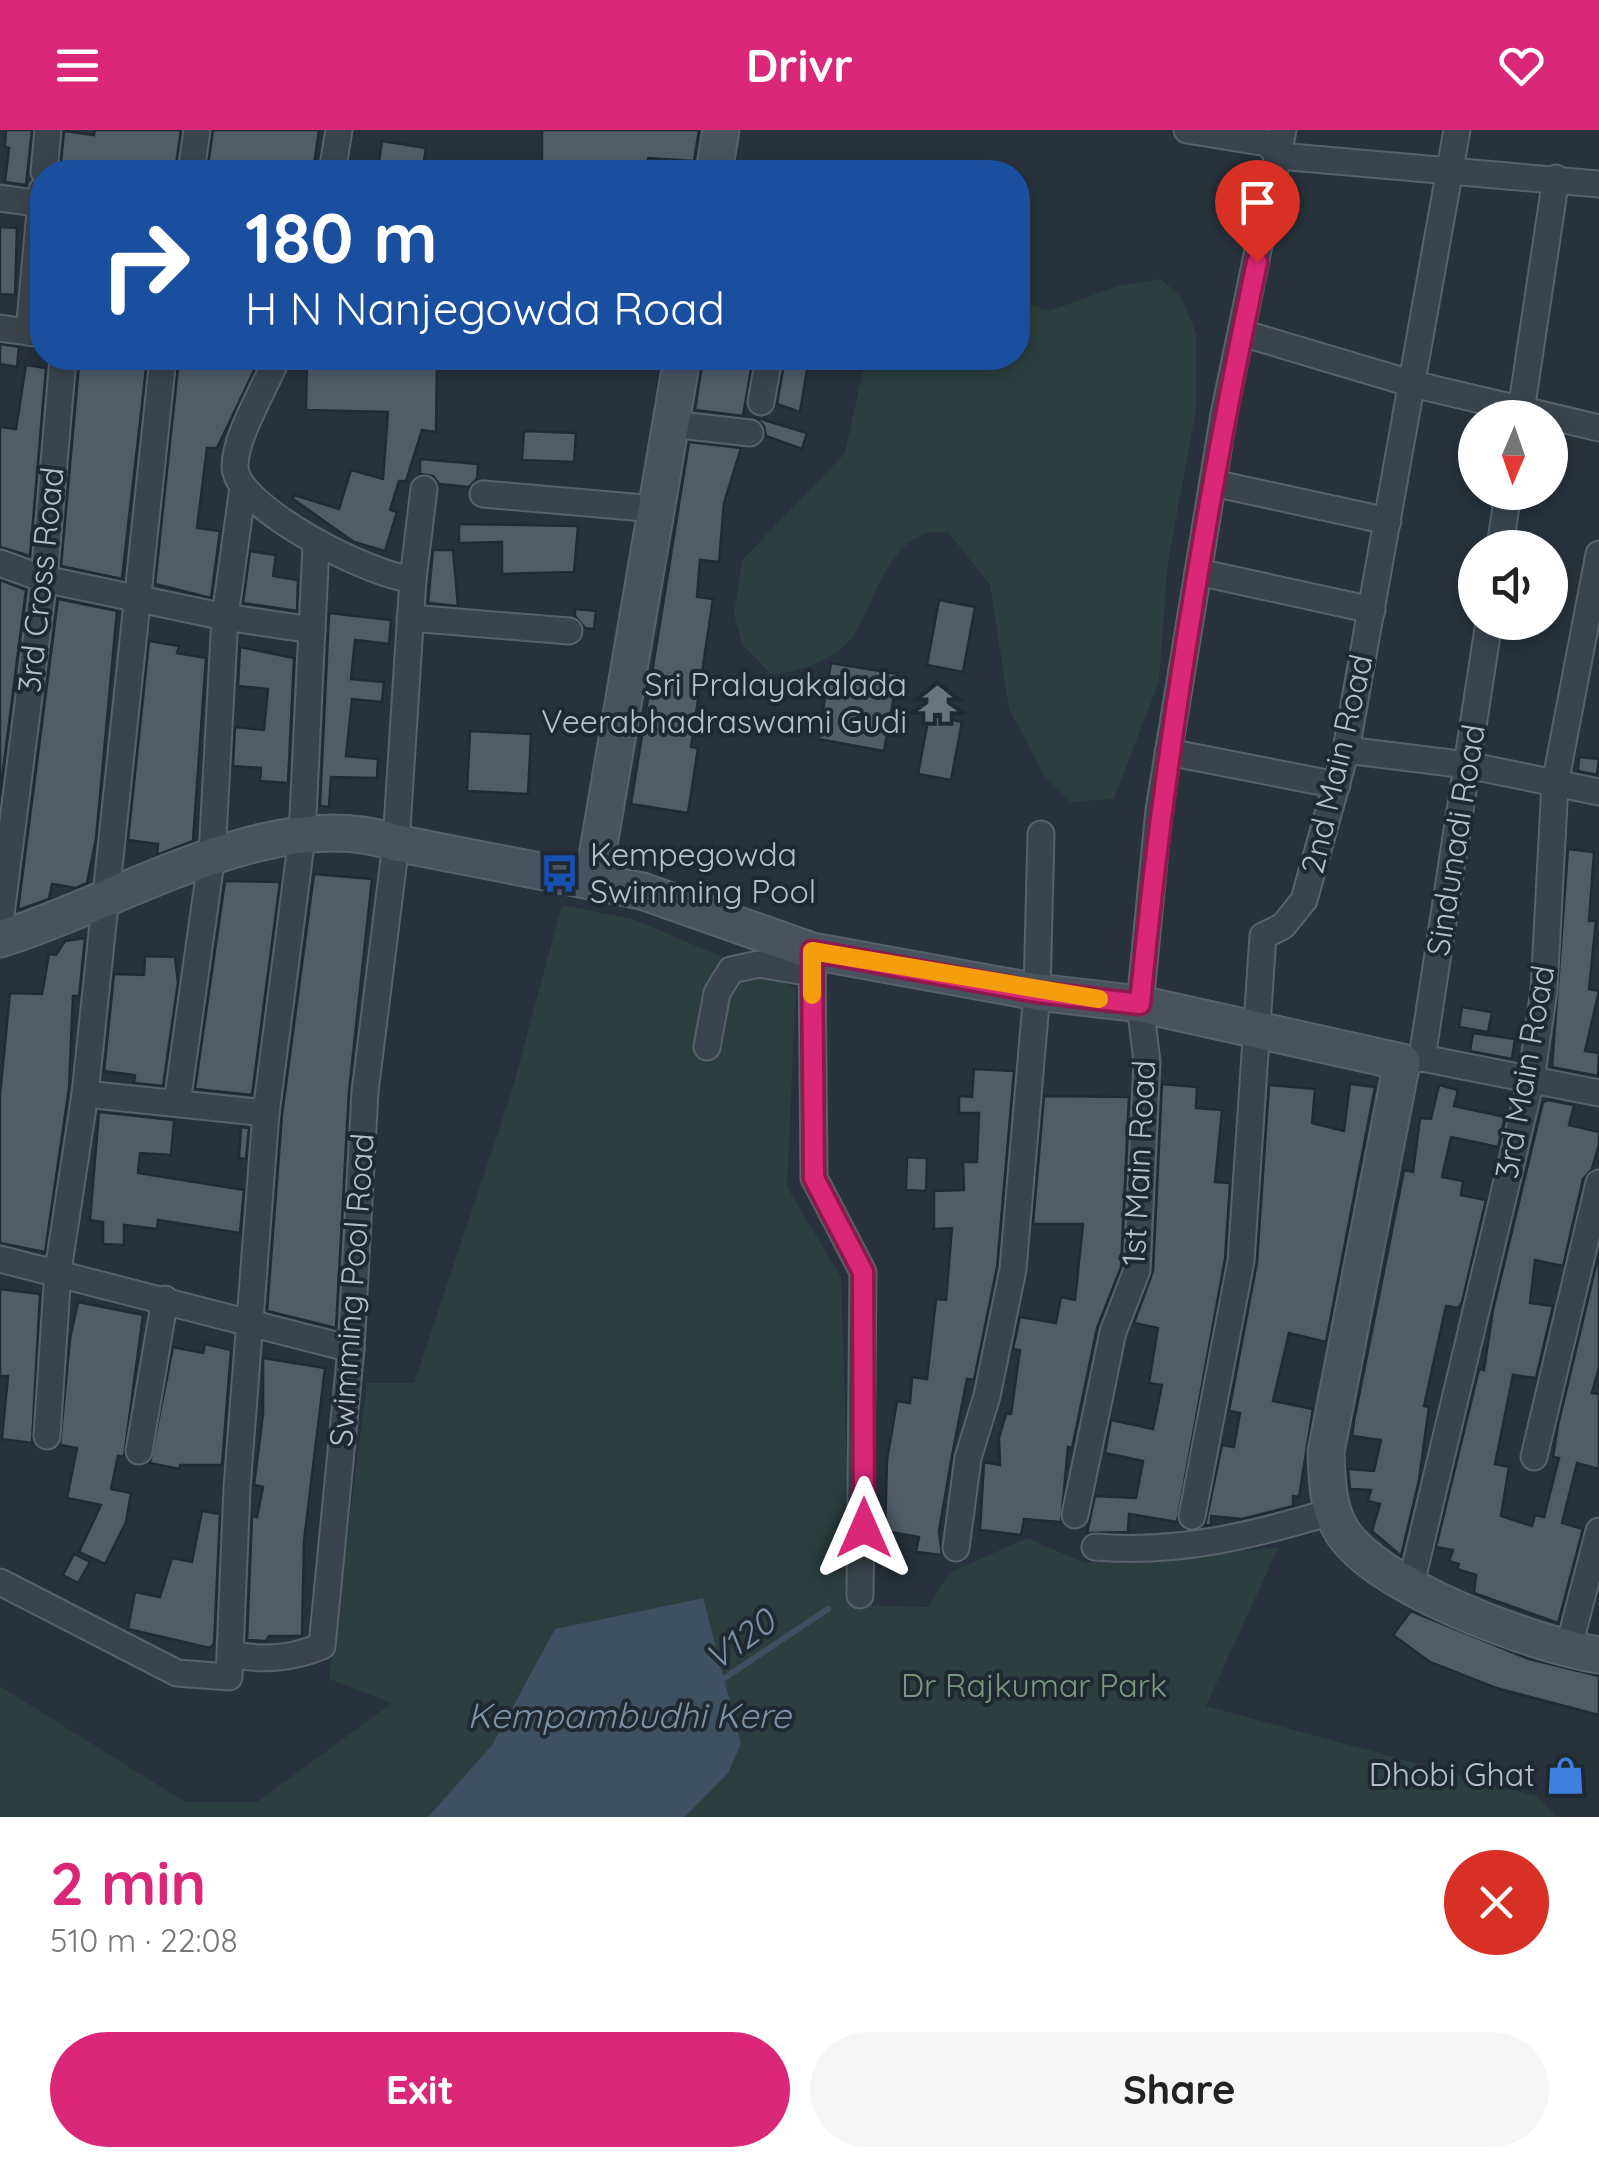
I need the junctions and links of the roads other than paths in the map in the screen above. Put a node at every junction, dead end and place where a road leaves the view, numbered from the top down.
1 (48, 130) edge
2 (197, 130) edge
3 (339, 130) edge
4 (721, 130) edge
5 (1187, 130) edge
6 (1283, 130) edge
7 (1457, 130) edge
8 (1279, 156) junction
9 (45, 160) edge
10 (193, 160) edge
11 (334, 160) edge
12 (716, 160) edge
13 (1450, 173) junction
14 (1556, 178) junction
15 (1599, 184) edge
16 (0, 198) edge
17 (30, 202) edge
18 (0, 328) edge
19 (30, 332) edge
20 (1242, 333) junction
21 (61, 370) edge
22 (162, 370) edge
23 (272, 370) edge
24 (680, 370) edge
25 (767, 370) edge
26 (1414, 384) junction
27 (1472, 400) edge
28 (1522, 400) edge
29 (761, 402) dead end
30 (1568, 422) edge
31 (671, 424) junction
32 (1599, 428) edge
33 (750, 433) dead end
34 (1213, 483) junction
35 (243, 487) junction
36 (424, 488) dead end
37 (483, 494) dead end
38 (656, 509) junction
39 (1388, 521) junction
40 (316, 545) junction
41 (1599, 554) edge
42 (0, 563) edge
43 (1198, 572) junction
44 (44, 578) junction
45 (412, 580) junction
46 (136, 600) junction
47 (1372, 610) junction
48 (225, 618) junction
49 (410, 618) junction
50 (312, 630) junction
51 (569, 631) dead end
52 (1485, 640) edge
53 (1346, 750) junction
54 (1168, 752) junction
55 (1467, 765) junction
56 (1337, 784) junction
57 (1555, 784) junction
58 (1599, 792) edge
59 (1040, 834) dead end
60 (302, 837) junction
61 (396, 843) junction
62 (212, 855) junction
63 (593, 880) junction
64 (103, 898) junction
65 (0, 922) edge
66 (0, 939) edge
67 (812, 962) junction
68 (1037, 992) junction
69 (1140, 1004) junction
70 (1254, 1030) junction
71 (707, 1047) dead end
72 (1412, 1060) junction
73 (1530, 1080) junction
74 (1599, 1093) edge
75 (86, 1094) junction
76 (177, 1103) junction
77 (266, 1113) junction
78 (1599, 1183) edge
79 (0, 1259) edge
80 (58, 1272) junction
81 (165, 1299) junction
82 (252, 1326) junction
83 (351, 1350) junction
84 (47, 1436) dead end
85 (139, 1451) dead end
86 (1534, 1458) dead end
87 (1334, 1511) junction
88 (1075, 1515) dead end
89 (1192, 1516) dead end
90 (1599, 1531) edge
91 (1095, 1547) dead end
92 (956, 1548) dead end
93 (0, 1582) edge
94 (1411, 1584) junction
95 (860, 1595) dead end
96 (1583, 1652) edge
97 (232, 1654) junction

1 - 9 street
2 - 10 street
3 - 11 street
4 - 12 street
5 - 8 street
6 - 8 street
7 - 13 street, 2nd Main Road
8 - 13 street
8 - 20 street, 1st Main Road
13 - 14 street
13 - 26 street, 2nd Main Road
14 - 15 street
14 - 28 street
16 - 17 street
18 - 19 street
20 - 26 street
20 - 34 street, 1st Main Road
21 - 44 street, 3rd Cross Road
22 - 46 street
23 - 35 street
24 - 31 street
25 - 29 street
26 - 27 street
26 - 39 street, 2nd Main Road
30 - 32 street
31 - 33 street
31 - 38 street
34 - 39 street
34 - 43 street, 1st Main Road
35 - 40 street
35 - 48 street
36 - 45 street, Swimming Pool Road
37 - 38 street
38 - 63 street
39 - 47 street, 2nd Main Road
40 - 45 street
40 - 50 street
41 - 57 street, 3rd Main Road
42 - 44 street
43 - 47 street
43 - 54 street, 1st Main Road
44 - 46 street
44 - 65 street, 3rd Cross Road
45 - 49 street, Swimming Pool Road
46 - 48 street
46 - 64 street
47 - 53 street, 2nd Main Road
48 - 50 street
48 - 62 street
49 - 51 street
49 - 61 street, Swimming Pool Road
50 - 60 street
52 - 55 street, Sindunadi Road
53 - 55 street
53 - 56 street, 2nd Main Road
54 - 56 street
54 - 69 street, 1st Main Road
55 - 57 street
55 - 72 street, Sindunadi Road
56 - 70 street, 2nd Main Road
57 - 58 street
57 - 73 street, 3rd Main Road
59 - 68 street
60 - 61 street
60 - 62 street
60 - 77 street
61 - 63 street
61 - 83 street, Swimming Pool Road
62 - 64 street
62 - 76 street
63 - 67 street
64 - 66 street
64 - 75 street
67 - 68 street
67 - 71 street
67 - 95 street
68 - 69 street
68 - 92 street
69 - 70 street
69 - 88 street, 1st Main Road
70 - 72 street
70 - 89 street, 2nd Main Road
72 - 73 street
72 - 87 street
73 - 74 street
73 - 94 street, 3rd Main Road
75 - 76 street
75 - 80 street
76 - 77 street
77 - 82 street
78 - 86 street
79 - 80 street
80 - 81 street
80 - 84 street
81 - 82 street
81 - 85 street
82 - 83 street
82 - 97 street
83 - 97 street, Swimming Pool Road
87 - 91 street
87 - 94 street
90 - 96 street
93 - 97 street
94 - 96 street

